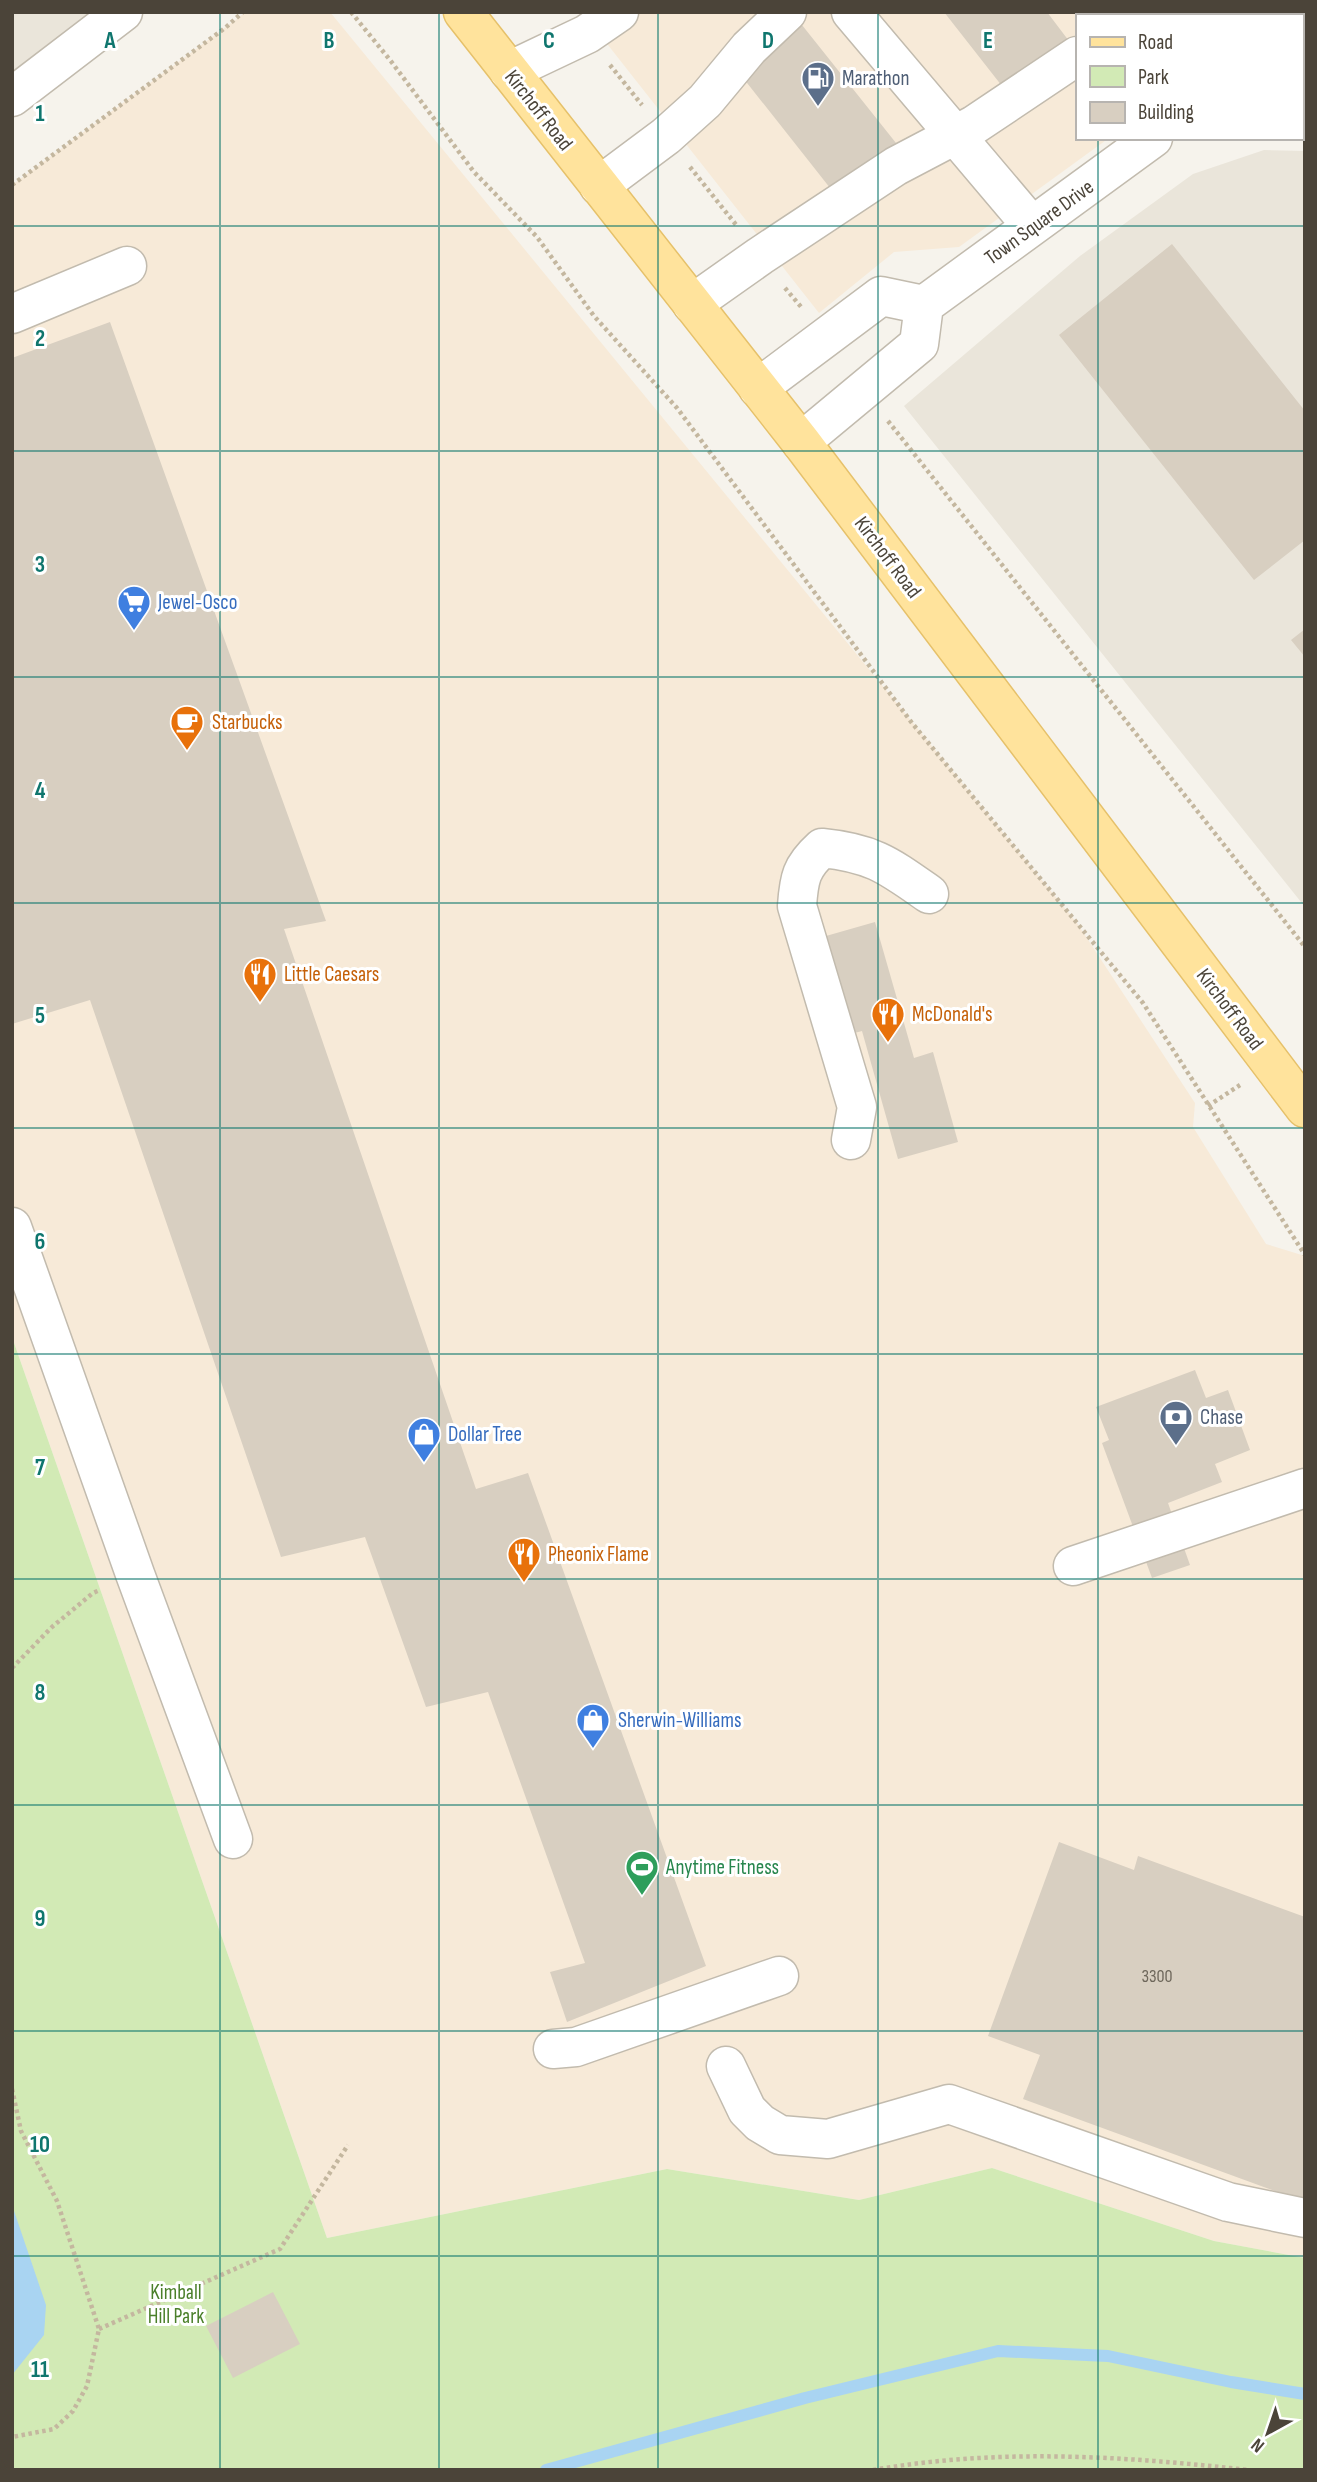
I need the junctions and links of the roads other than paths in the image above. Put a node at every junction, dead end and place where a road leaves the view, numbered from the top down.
1 (123, 12) edge
2 (463, 12) edge
3 (619, 12) edge
4 (787, 12) edge
5 (851, 12) edge
6 (1076, 57) edge
7 (509, 71) junction
8 (12, 97) edge
9 (955, 135) junction
10 (1150, 140) edge
11 (599, 186) junction
12 (1032, 226) junction
13 (127, 266) dead end
14 (692, 304) junction
15 (924, 305) junction
16 (12, 314) edge
17 (758, 388) junction
18 (801, 442) junction
19 (929, 894) dead end
20 (1305, 1108) edge
21 (851, 1140) dead end
22 (12, 1227) edge
23 (1305, 1488) edge
24 (1073, 1566) dead end
25 (233, 1839) dead end
26 (779, 1976) dead end
27 (552, 2049) dead end
28 (726, 2066) dead end
29 (1305, 2218) edge

1 - 8 street
2 - 7 main road, Kirchoff Road
3 - 7 street
4 - 11 street
5 - 9 street
6 - 9 street
7 - 11 main road, Kirchoff Road
9 - 12 street
9 - 14 street
10 - 12 street, Town Square Drive
11 - 14 main road, Kirchoff Road
12 - 15 street, Town Square Drive
13 - 16 street
14 - 17 main road, Kirchoff Road
15 - 17 street
15 - 18 street
17 - 18 main road, Kirchoff Road
18 - 20 main road, Kirchoff Road
19 - 21 street
22 - 25 street
23 - 24 street
26 - 27 street
28 - 29 street

